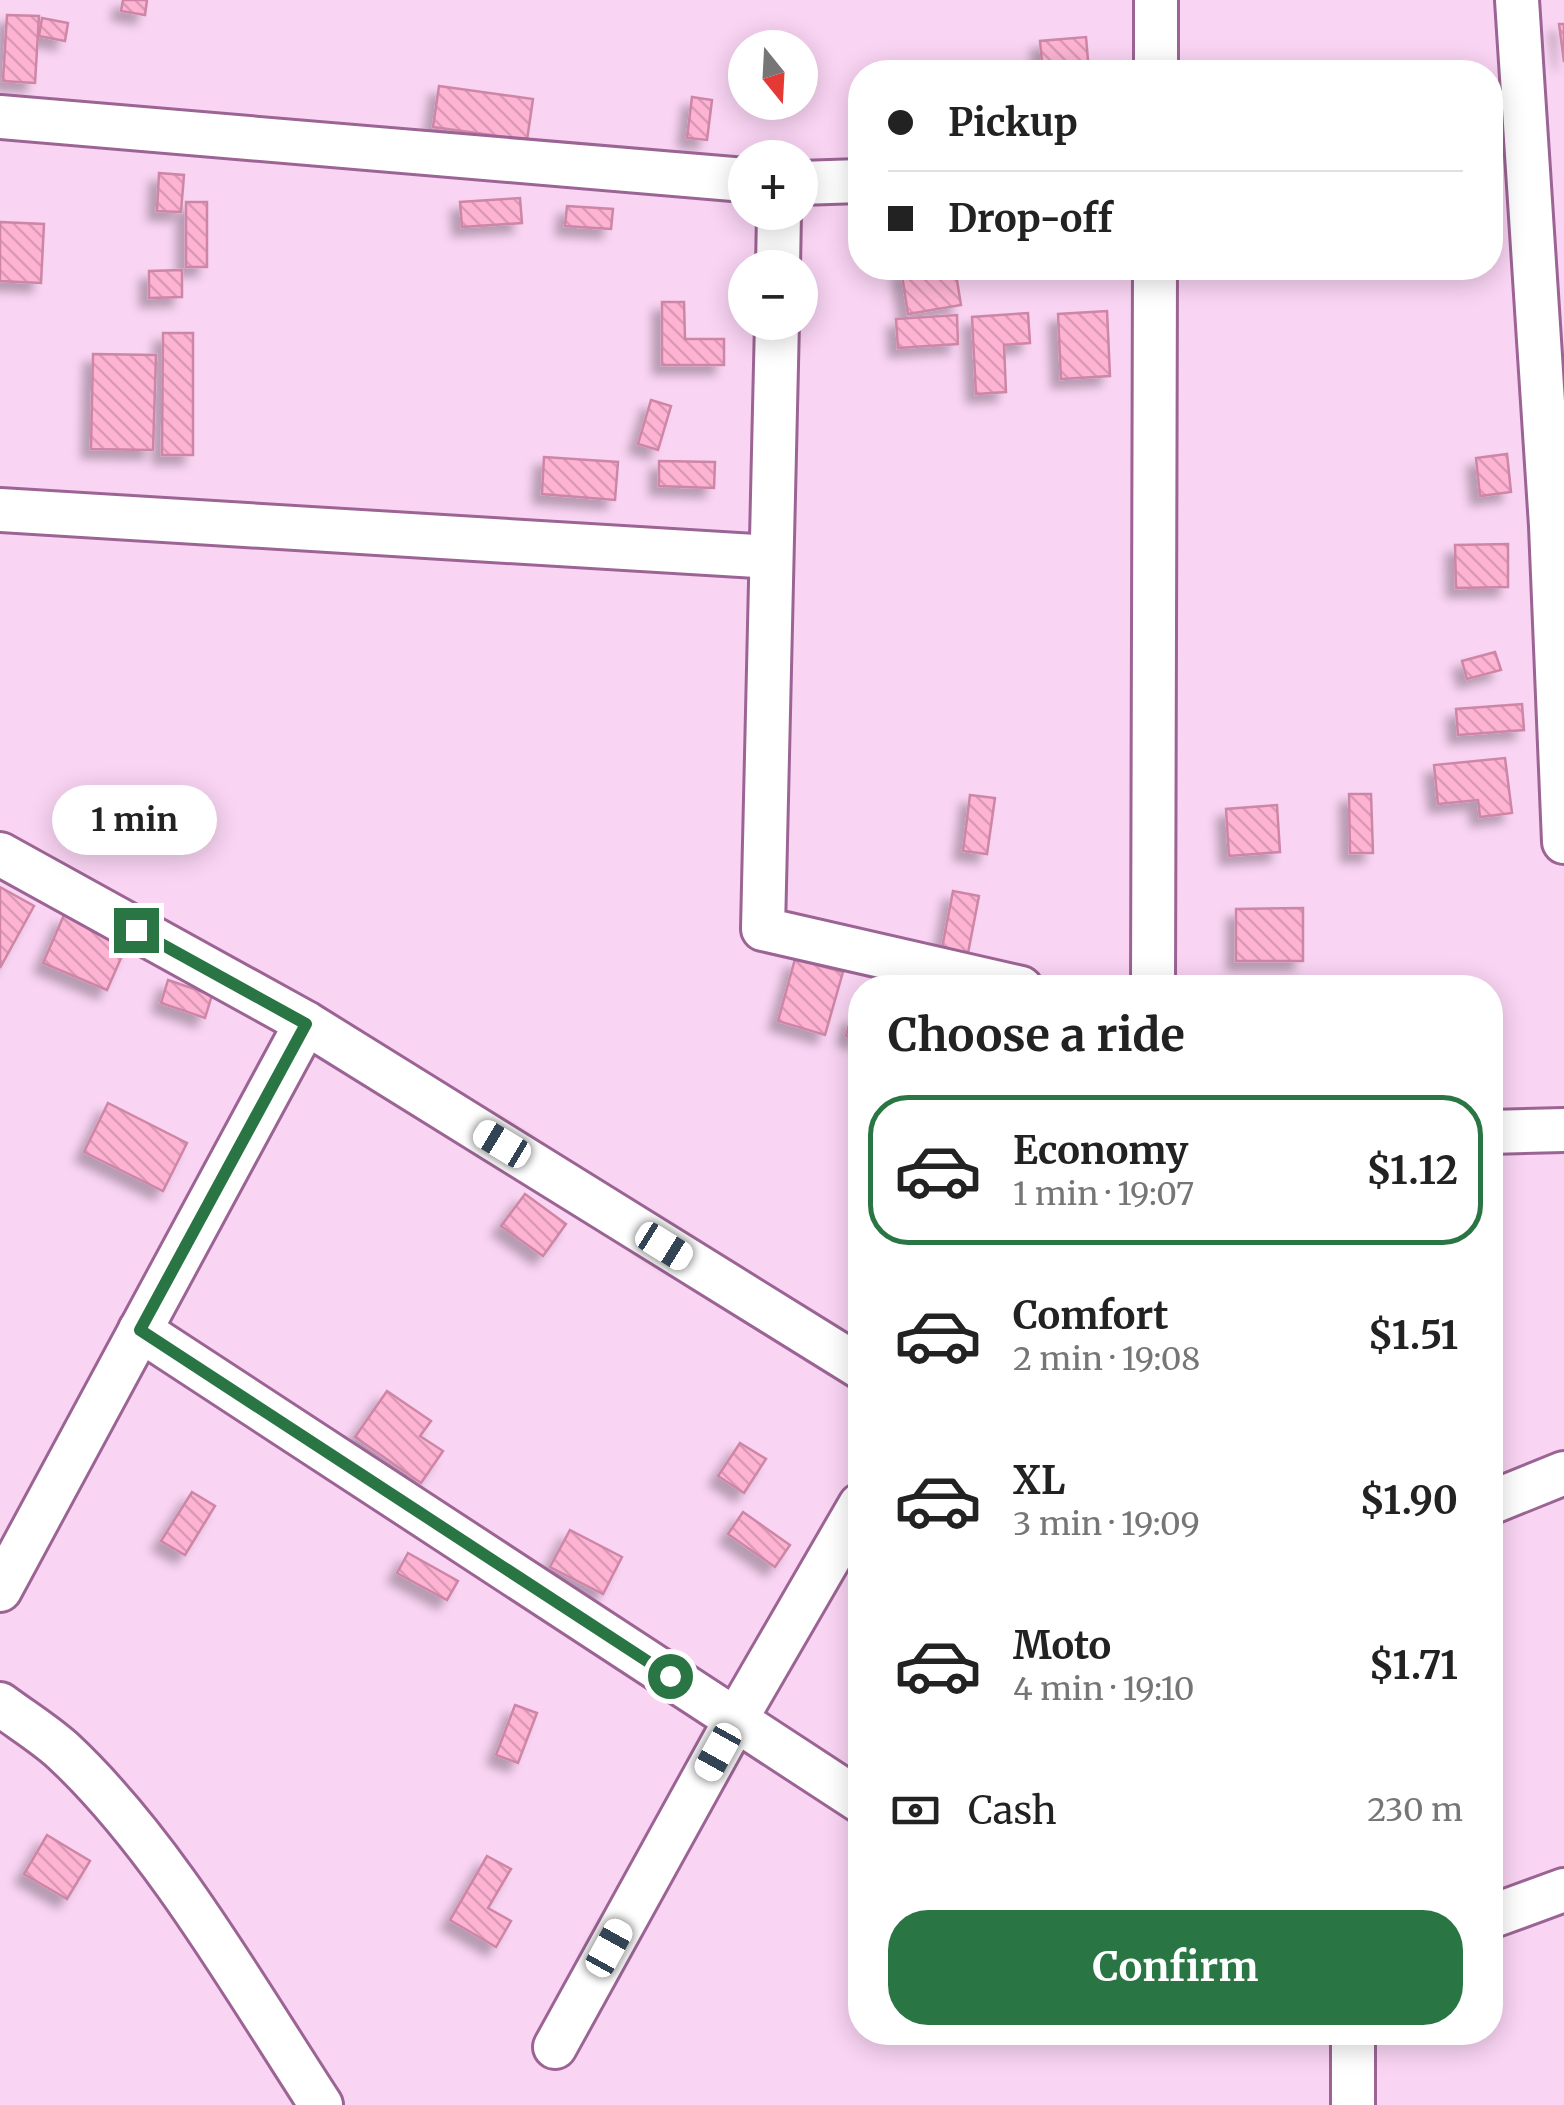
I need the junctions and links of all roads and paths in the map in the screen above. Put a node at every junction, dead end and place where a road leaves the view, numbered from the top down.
1 (1156, 0) edge
2 (1517, 0) edge
3 (1156, 60) edge
4 (0, 116) edge
5 (728, 179) edge
6 (848, 181) edge
7 (818, 182) edge
8 (1156, 280) edge
9 (776, 340) edge
10 (0, 510) edge
11 (771, 558) junction
12 (1564, 842) edge
13 (0, 854) edge
14 (965, 975) edge
15 (1153, 975) edge
16 (306, 1024) junction
17 (1564, 1130) edge
18 (1503, 1132) edge
19 (140, 1330) junction
20 (848, 1360) edge
21 (1564, 1472) edge
22 (1503, 1498) edge
23 (848, 1551) edge
24 (0, 1590) edge
25 (0, 1704) edge
26 (736, 1718) junction
27 (848, 1794) edge
28 (1564, 1890) edge
29 (1503, 1912) edge
30 (1353, 2045) edge
31 (555, 2047) dead end
32 (321, 2105) edge
33 (1352, 2105) edge

1 - 3 street
2 - 12 street
4 - 5 street
6 - 7 street
8 - 15 street
9 - 11 street
10 - 11 street
11 - 14 street
13 - 16 street
16 - 19 street
16 - 20 street
17 - 18 street
19 - 24 street
19 - 26 street
21 - 22 street
23 - 26 street
25 - 32 street
26 - 27 street
26 - 31 street
28 - 29 street
30 - 33 street

